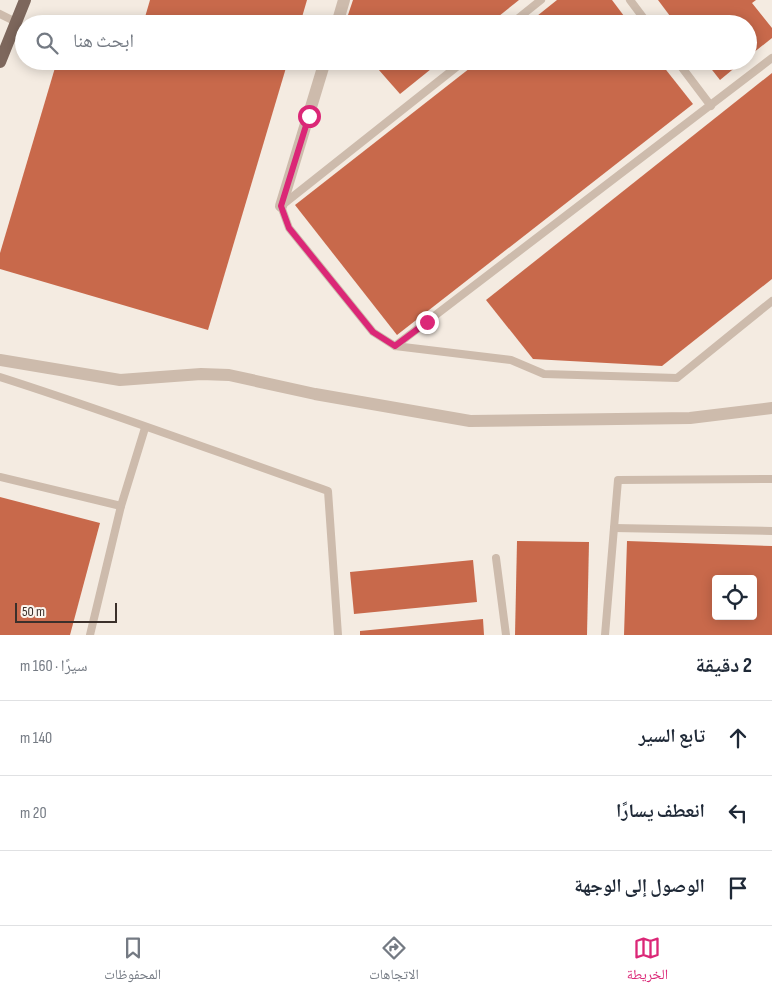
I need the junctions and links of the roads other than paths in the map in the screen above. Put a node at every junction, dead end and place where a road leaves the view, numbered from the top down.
1 (25, 0) edge
2 (344, 0) edge
3 (541, 0) edge
4 (630, 0) edge
5 (0, 14) edge
6 (19, 15) edge
7 (340, 15) edge
8 (522, 15) edge
9 (641, 15) edge
10 (15, 22) edge
11 (15, 24) edge
12 (772, 58) edge
13 (0, 62) edge
14 (322, 70) edge
15 (453, 70) edge
16 (684, 70) edge
17 (757, 70) edge
18 (757, 70) edge
19 (711, 106) junction
20 (281, 206) junction
21 (772, 301) edge
22 (395, 346) junction
23 (0, 360) edge
24 (0, 378) edge
25 (772, 408) edge
26 (145, 428) junction
27 (0, 477) edge
28 (772, 479) edge
29 (121, 506) junction
30 (614, 528) junction
31 (772, 531) edge
32 (496, 558) dead end
33 (90, 635) edge
34 (338, 635) edge
35 (506, 635) edge
36 (605, 635) edge

1 - 6 main road
2 - 7 street
3 - 8 lane
4 - 9 lane
5 - 10 lane
11 - 13 main road
12 - 18 lane
14 - 20 street
15 - 20 lane
16 - 19 lane
17 - 19 lane
19 - 22 lane
20 - 22 lane
21 - 22 lane
23 - 25 street
24 - 26 lane
26 - 29 lane
26 - 34 lane
27 - 29 lane
28 - 30 lane
29 - 33 lane
30 - 31 lane
30 - 36 lane
32 - 35 lane

